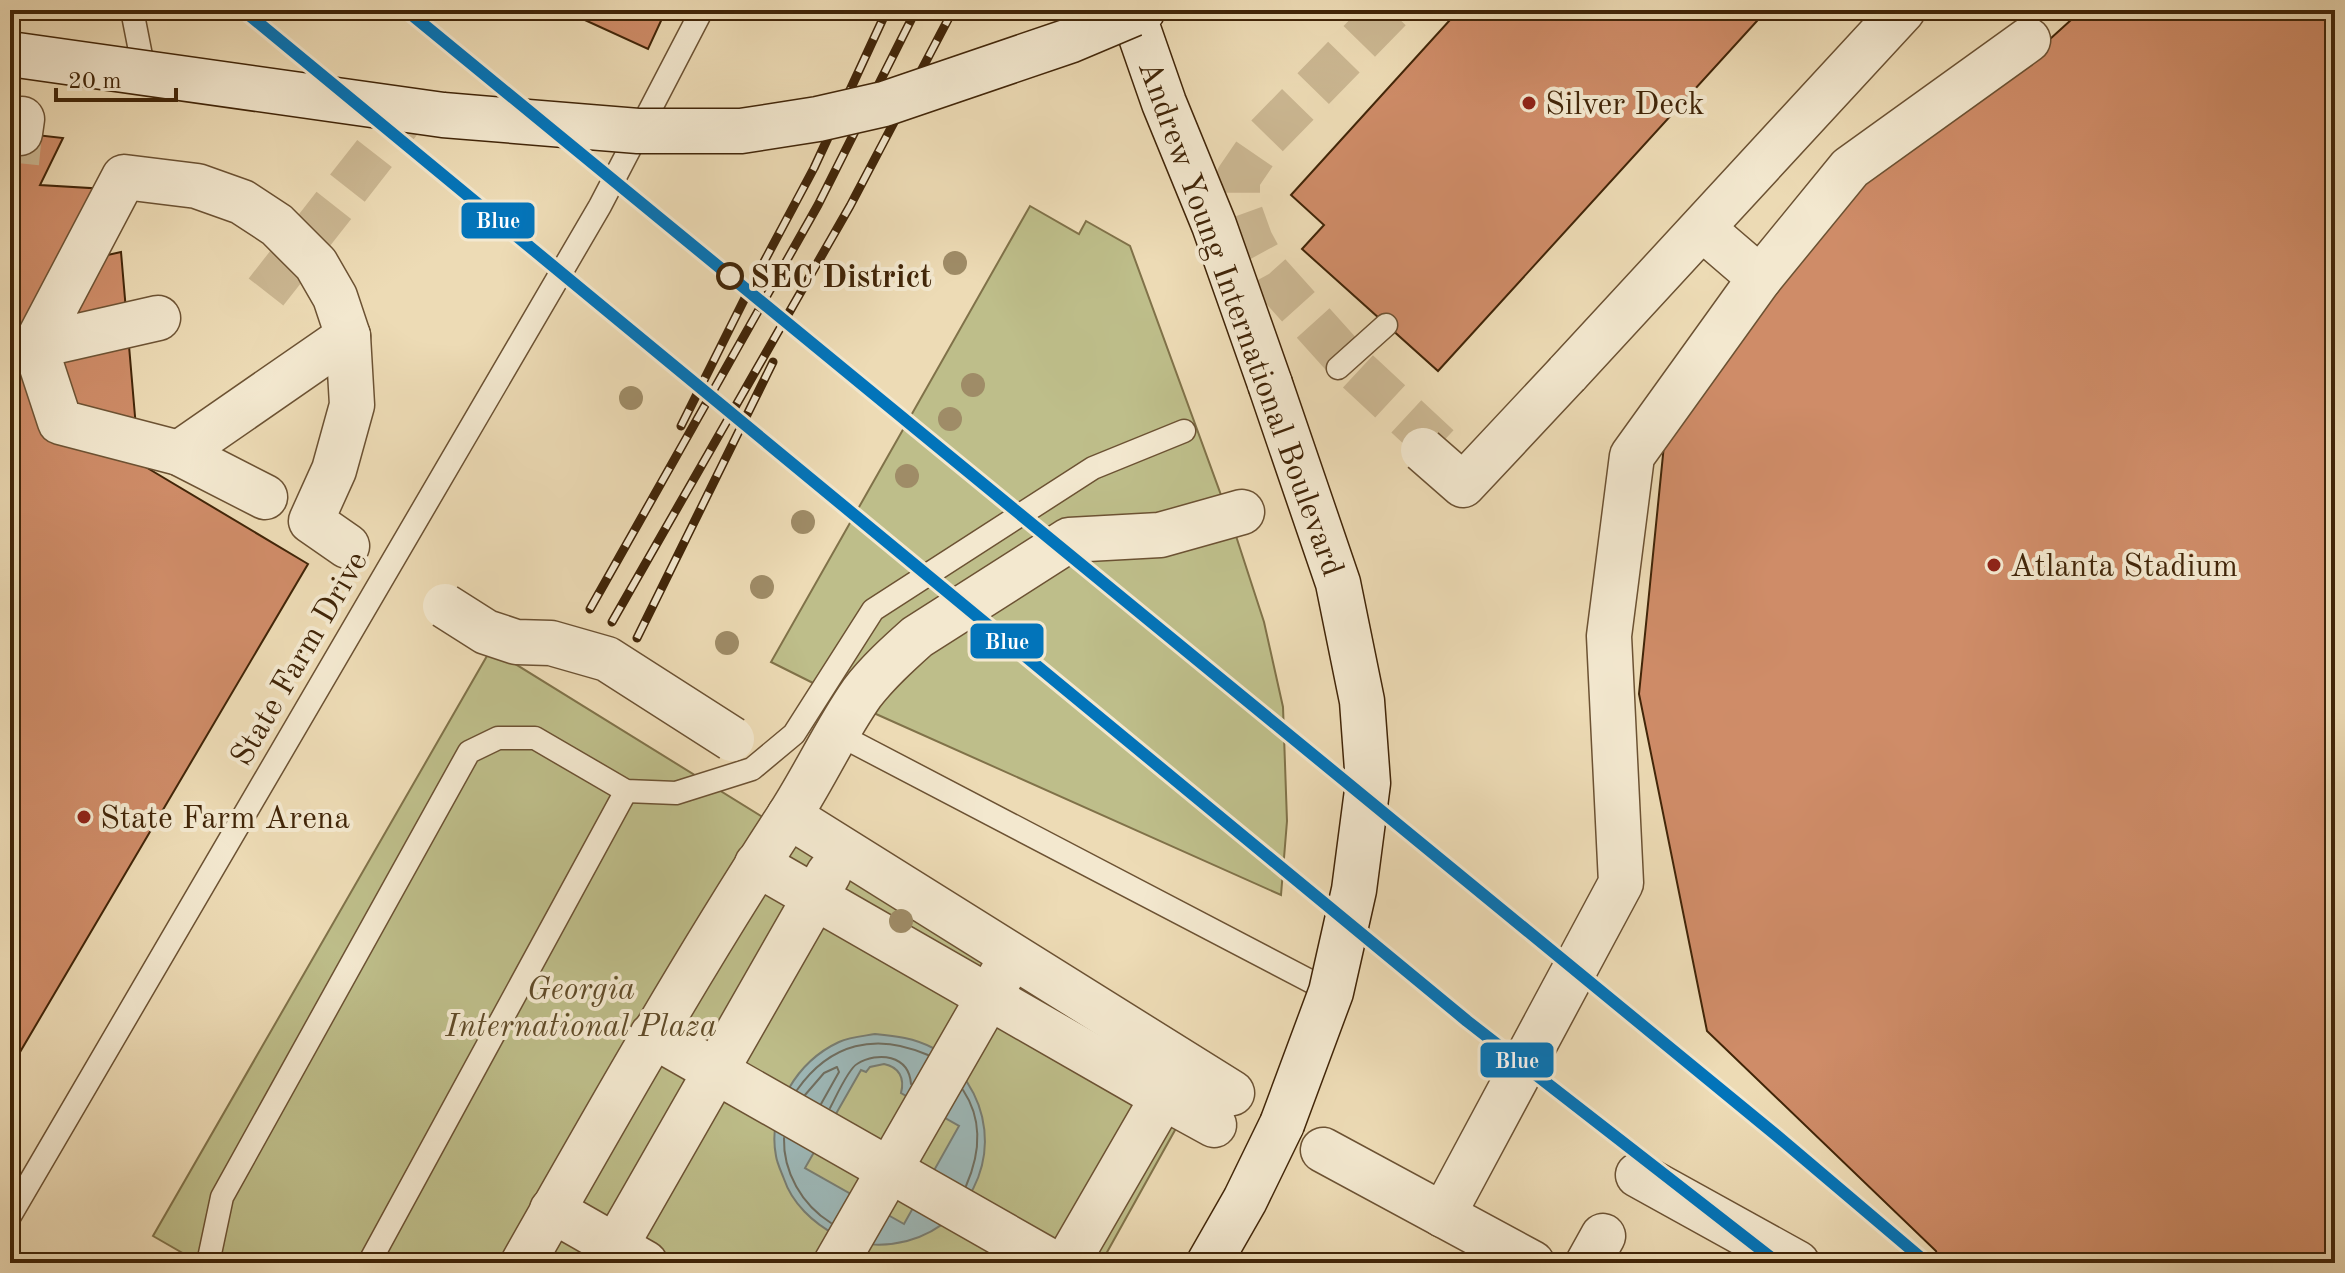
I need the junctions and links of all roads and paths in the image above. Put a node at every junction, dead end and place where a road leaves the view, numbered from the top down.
1 (132, 10) edge
2 (702, 10) edge
3 (1903, 10) edge
4 (1138, 12) edge
5 (2028, 40) dead end
6 (10, 54) edge
7 (144, 71) junction
8 (638, 131) junction
9 (1703, 229) junction
10 (1760, 278) junction
11 (158, 318) dead end
12 (1386, 325) dead end
13 (348, 336) junction
14 (35, 346) junction
15 (1338, 368) dead end
16 (1184, 431) dead end
17 (1423, 450) tunnel mouth
18 (179, 453) junction
19 (265, 497) dead end
20 (1242, 512) dead end
21 (347, 546) dead end
22 (445, 606) dead end
23 (732, 739) dead end
24 (851, 741) dead end
25 (626, 791) junction
26 (789, 816) junction
27 (841, 850) junction
28 (757, 864) junction
29 (814, 897) junction
30 (1012, 956) junction
31 (1331, 992) junction
32 (652, 1035) junction
33 (1163, 1097) junction
34 (1323, 1150) dead end
35 (888, 1170) junction
36 (1638, 1175) dead end
37 (552, 1210) junction
38 (1443, 1215) junction
39 (10, 1216) edge
40 (622, 1257) edge
41 (208, 1263) edge
42 (369, 1263) edge
43 (523, 1263) edge
44 (836, 1263) edge
45 (1053, 1263) edge
46 (1067, 1263) edge
47 (1209, 1263) edge
48 (1532, 1263) edge
49 (1797, 1263) edge

1 - 7 lane
2 - 8 lane, State Farm Drive
3 - 9 street
4 - 8 street, bridge
4 - 31 street, Andrew Young International Boulevard, bridge
5 - 10 street
6 - 7 street, bridge
7 - 8 street, bridge
8 - 39 lane, State Farm Drive
9 - 10 street
9 - 17 street, bridge
10 - 38 street
11 - 14 street
12 - 15 lane
13 - 14 street
13 - 18 street
13 - 21 street
14 - 18 street
16 - 25 lane
18 - 19 street
20 - 26 street
22 - 23 street, bridge
24 - 31 lane
25 - 41 lane
25 - 42 lane
26 - 27 street
26 - 28 street
27 - 29 street
27 - 30 street
28 - 29 street
28 - 32 street
29 - 33 street
29 - 40 street
30 - 33 street
30 - 35 street
31 - 47 street, Andrew Young International Boulevard, bridge
32 - 35 street
32 - 37 street
33 - 46 street
34 - 38 street
35 - 44 street
35 - 45 street
36 - 49 street
37 - 40 street
37 - 43 street
38 - 48 street

